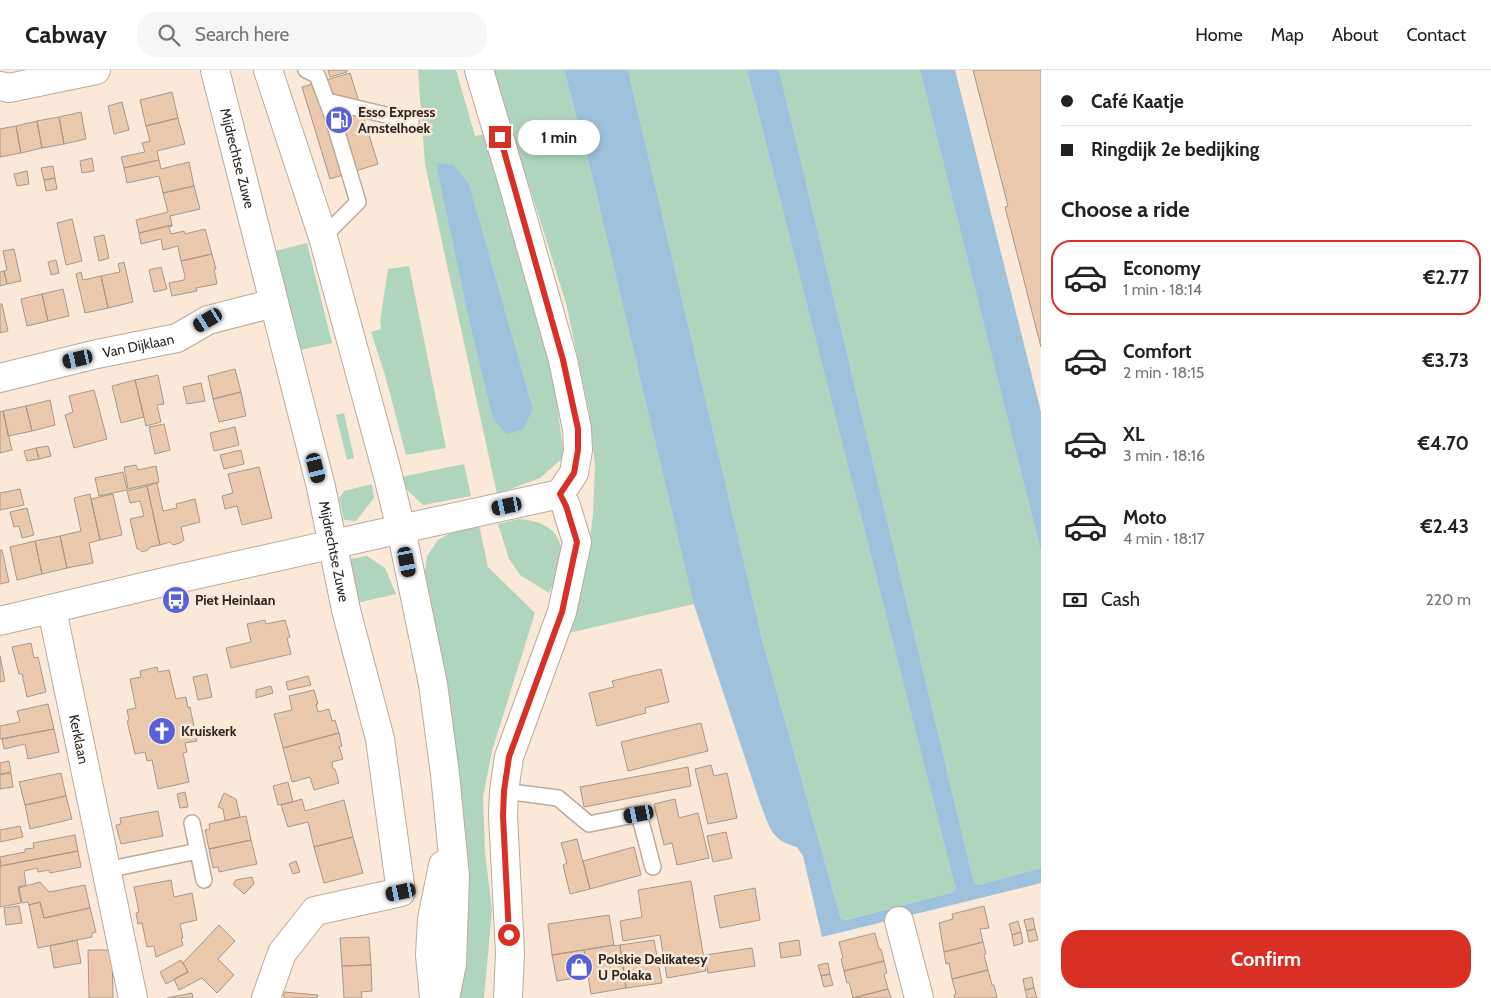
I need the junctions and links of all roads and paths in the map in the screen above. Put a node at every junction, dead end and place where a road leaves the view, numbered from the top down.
1 (96, 70) edge
2 (215, 70) edge
3 (268, 70) edge
4 (306, 70) edge
5 (479, 70) edge
6 (0, 85) edge
7 (327, 101) junction
8 (411, 122) dead end
9 (323, 237) junction
10 (274, 303) junction
11 (0, 378) edge
12 (560, 494) junction
13 (401, 529) junction
14 (332, 544) junction
15 (52, 610) junction
16 (0, 621) edge
17 (504, 791) junction
18 (192, 823) dead end
19 (450, 834) junction
20 (198, 851) junction
21 (653, 867) dead end
22 (106, 870) junction
23 (204, 880) dead end
24 (899, 921) dead end
25 (133, 998) edge
26 (266, 998) edge
27 (434, 998) edge
28 (445, 998) edge
29 (508, 998) edge
30 (919, 998) edge

1 - 6 street
2 - 10 street, Mijdrechtse Zuwe
3 - 9 street
4 - 7 lane
5 - 12 street
7 - 8 lane
7 - 9 lane
9 - 13 street
10 - 11 street, Van Dijklaan
10 - 14 street, Mijdrechtse Zuwe
12 - 13 street
12 - 17 street
13 - 14 street
13 - 19 street
14 - 15 street
14 - 26 street, Mijdrechtse Zuwe
15 - 16 street
15 - 22 street, Kerklaan
17 - 21 lane
17 - 29 street
18 - 20 lane
19 - 27 street
19 - 28 street
20 - 22 lane
20 - 23 lane
22 - 25 street, Kerklaan
24 - 30 street

